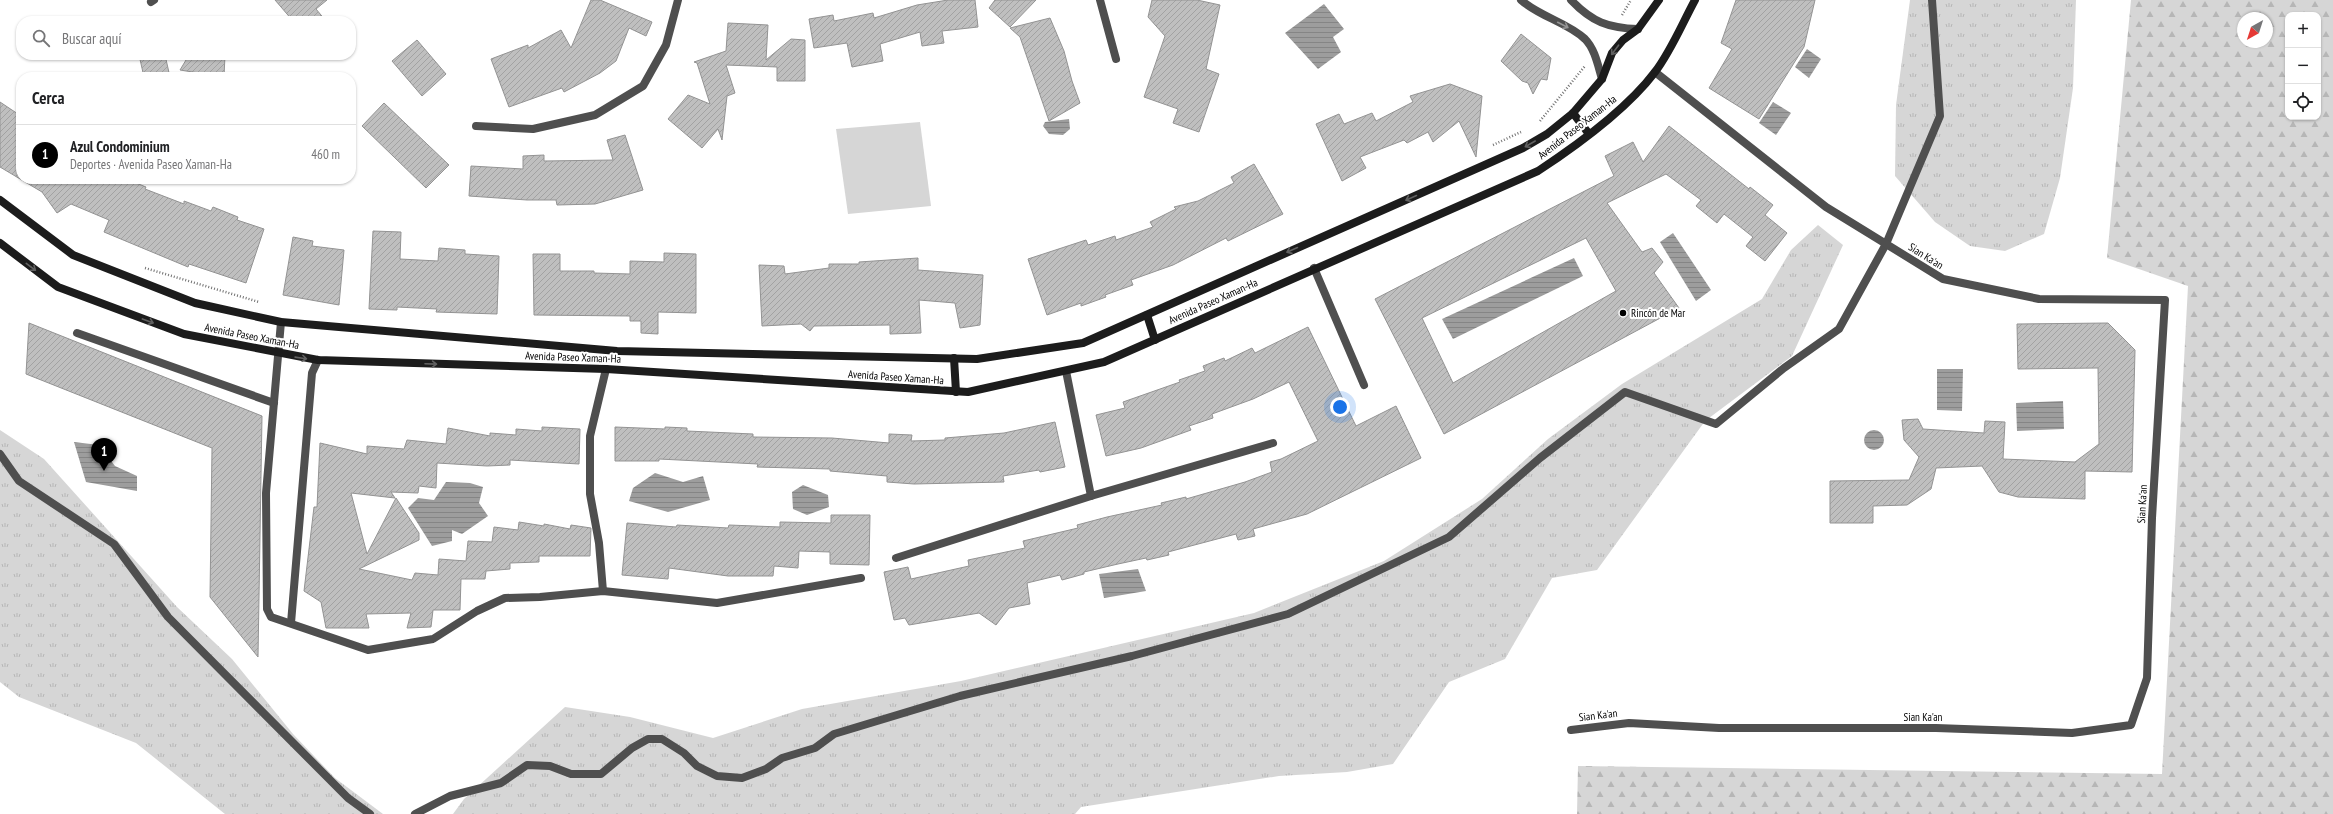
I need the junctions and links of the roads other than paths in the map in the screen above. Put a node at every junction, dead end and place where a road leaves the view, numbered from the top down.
1 (678, 0) edge
2 (1100, 0) edge
3 (1521, 0) edge
4 (1571, 0) edge
5 (1659, 0) edge
6 (1695, 0) edge
7 (1932, 0) edge
8 (1638, 28) junction
9 (1116, 59) dead end
10 (1655, 72) junction
11 (1602, 79) junction
12 (1573, 113) junction
13 (476, 126) dead end
14 (1589, 134) junction
15 (0, 200) edge
16 (0, 243) edge
17 (1886, 244) junction
18 (1314, 268) junction
19 (1147, 315) junction
20 (281, 322) junction
21 (77, 333) dead end
22 (1155, 340) junction
23 (278, 353) junction
24 (954, 358) junction
25 (318, 360) junction
26 (606, 369) junction
27 (1066, 371) junction
28 (1364, 386) dead end
29 (956, 392) junction
30 (274, 403) junction
31 (1273, 443) dead end
32 (0, 454) edge
33 (1091, 496) junction
34 (896, 558) dead end
35 (861, 578) dead end
36 (603, 591) junction
37 (291, 623) junction
38 (1571, 730) dead end
39 (370, 814) edge
40 (415, 814) edge

1 - 13 street
2 - 9 street
3 -> 11 street
4 - 8 street
5 - 8 main road, Avenida Paseo Xaman-Ha
6 - 10 main road, Avenida Paseo Xaman-Ha
7 - 17 street
8 -> 11 main road, Avenida Paseo Xaman-Ha
10 - 14 main road, Avenida Paseo Xaman-Ha
10 - 17 street, Sian Ka'an
11 - 12 main road, Avenida Paseo Xaman-Ha
12 - 14 main road
12 -> 19 main road, Avenida Paseo Xaman-Ha
14 - 18 main road, Avenida Paseo Xaman-Ha
15 - 20 main road, Avenida Paseo Xaman-Ha
16 -> 23 main road, Avenida Paseo Xaman-Ha
17 - 38 street, Sian Ka'an
17 - 40 street
18 - 22 main road, Avenida Paseo Xaman-Ha
18 - 28 street
19 - 22 main road
19 - 24 main road, Avenida Paseo Xaman-Ha
20 - 23 street
20 - 24 main road, Avenida Paseo Xaman-Ha
21 - 30 street
22 - 27 main road, Avenida Paseo Xaman-Ha
23 -> 25 main road, Avenida Paseo Xaman-Ha
23 - 30 street
24 - 29 main road
25 -> 26 main road, Avenida Paseo Xaman-Ha
25 - 37 street
26 - 29 main road, Avenida Paseo Xaman-Ha
26 - 36 street
27 - 29 main road, Avenida Paseo Xaman-Ha
27 - 33 street
30 - 37 street
31 - 33 street
32 - 39 street
33 - 34 street
35 - 36 street
36 - 37 street

